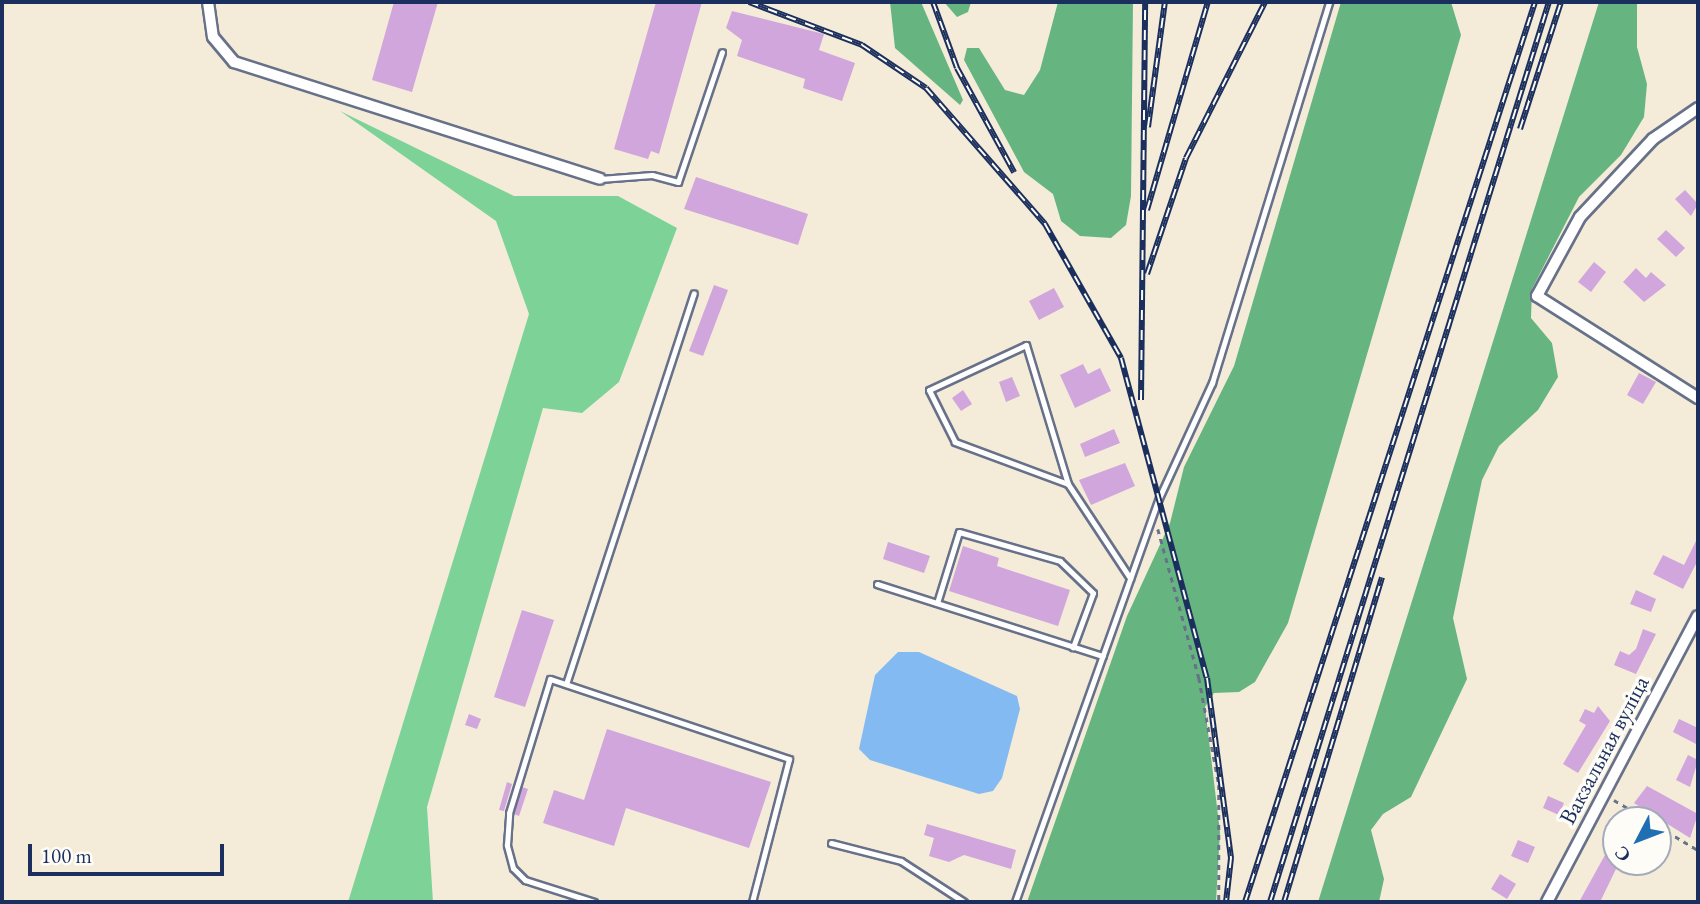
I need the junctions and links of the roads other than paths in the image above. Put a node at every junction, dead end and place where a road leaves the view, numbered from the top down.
1 (208, 2) edge
2 (1329, 2) edge
3 (722, 52) dead end
4 (1698, 108) edge
5 (600, 179) joint
6 (694, 293) dead end
7 (1698, 398) edge
8 (1068, 484) junction
9 (1130, 578) junction
10 (877, 584) dead end
11 (937, 603) junction
12 (1698, 616) edge
13 (1073, 647) junction
14 (1103, 656) junction
15 (566, 684) junction
16 (831, 843) dead end
17 (594, 902) edge
18 (752, 902) edge
19 (964, 902) edge
20 (1015, 902) edge
21 (1547, 902) edge

1 - 5 street
2 - 9 lane
3 - 5 lane
4 - 7 street
6 - 15 lane
8 - 8 lane
8 - 9 lane
9 - 14 lane
10 - 11 lane
11 - 13 lane
11 - 13 lane
12 - 21 street, Вакзальная вуліца
13 - 14 lane
14 - 20 lane
15 - 17 lane
15 - 18 lane
16 - 19 lane

